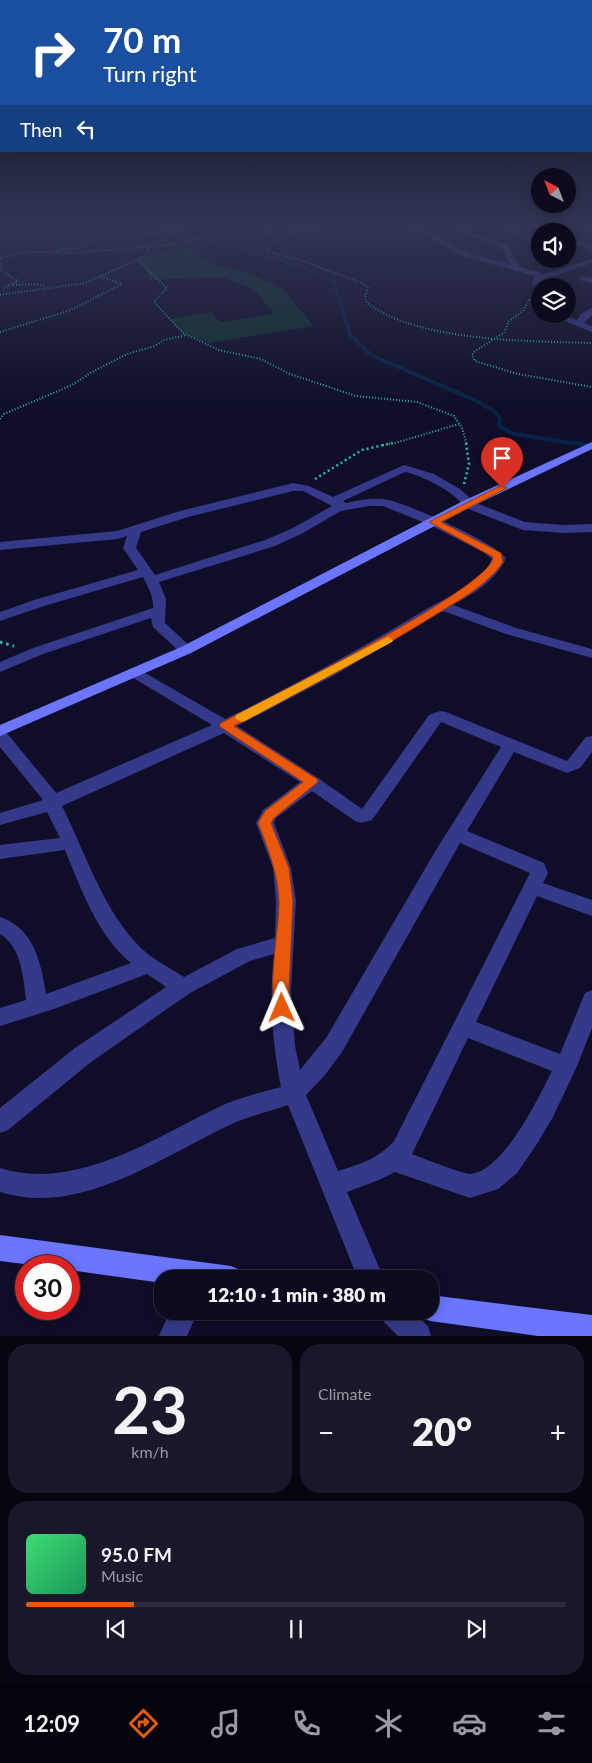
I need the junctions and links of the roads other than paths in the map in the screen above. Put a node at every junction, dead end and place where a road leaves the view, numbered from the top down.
1 (592, 311) edge
2 (576, 323) edge
3 (579, 324) junction
4 (592, 329) edge
5 (592, 444) edge
6 (338, 503) junction
7 (468, 504) junction
8 (434, 522) junction
9 (592, 528) edge
10 (136, 529) junction
11 (0, 546) edge
12 (148, 576) junction
13 (441, 608) junction
14 (158, 611) junction
15 (0, 617) edge
16 (186, 650) junction
17 (592, 654) edge
18 (0, 667) edge
19 (135, 673) junction
20 (225, 726) junction
21 (0, 731) edge
22 (0, 736) edge
23 (592, 741) edge
24 (511, 744) junction
25 (312, 782) junction
26 (53, 803) junction
27 (0, 819) edge
28 (456, 834) junction
29 (71, 844) junction
30 (0, 852) edge
31 (532, 887) junction
32 (592, 908) edge
33 (0, 925) edge
34 (285, 943) junction
35 (148, 965) junction
36 (183, 987) junction
37 (592, 998) edge
38 (37, 1006) junction
39 (0, 1017) edge
40 (463, 1026) junction
41 (566, 1066) junction
42 (294, 1093) junction
43 (0, 1122) edge
44 (394, 1160) junction
45 (0, 1180) edge
46 (333, 1185) junction
47 (0, 1248) edge
48 (155, 1270) edge
49 (367, 1270) edge
50 (439, 1309) edge
51 (180, 1320) edge
52 (401, 1320) edge
53 (592, 1329) edge
54 (172, 1336) edge
55 (418, 1336) edge

1 - 3 street
2 - 3 street
3 - 4 street
5 - 7 street
6 - 7 street
6 - 8 street
6 - 10 street
6 - 12 street
7 - 8 street
7 - 9 street
8 - 13 street
8 - 16 street
10 - 11 street
10 - 12 street
12 - 14 street
12 - 15 street
13 - 17 street
13 - 20 street
14 - 16 street
14 - 18 street
16 - 19 street
19 - 20 street
19 - 21 street
20 - 25 street
20 - 26 street
22 - 26 street
23 - 24 street
24 - 25 street
24 - 28 street
25 - 34 street
26 - 27 street
26 - 29 street
28 - 31 street
28 - 42 street
29 - 30 street
29 - 35 street
31 - 32 street
31 - 40 street
33 - 38 street
34 - 36 street
34 - 42 street
35 - 36 street
35 - 38 street
36 - 43 street
37 - 41 street
38 - 39 street
40 - 41 street
40 - 44 street
41 - 44 street
42 - 45 street
42 - 46 street
44 - 46 street
46 - 49 street
47 - 48 street
50 - 53 street
51 - 54 street
52 - 55 street

